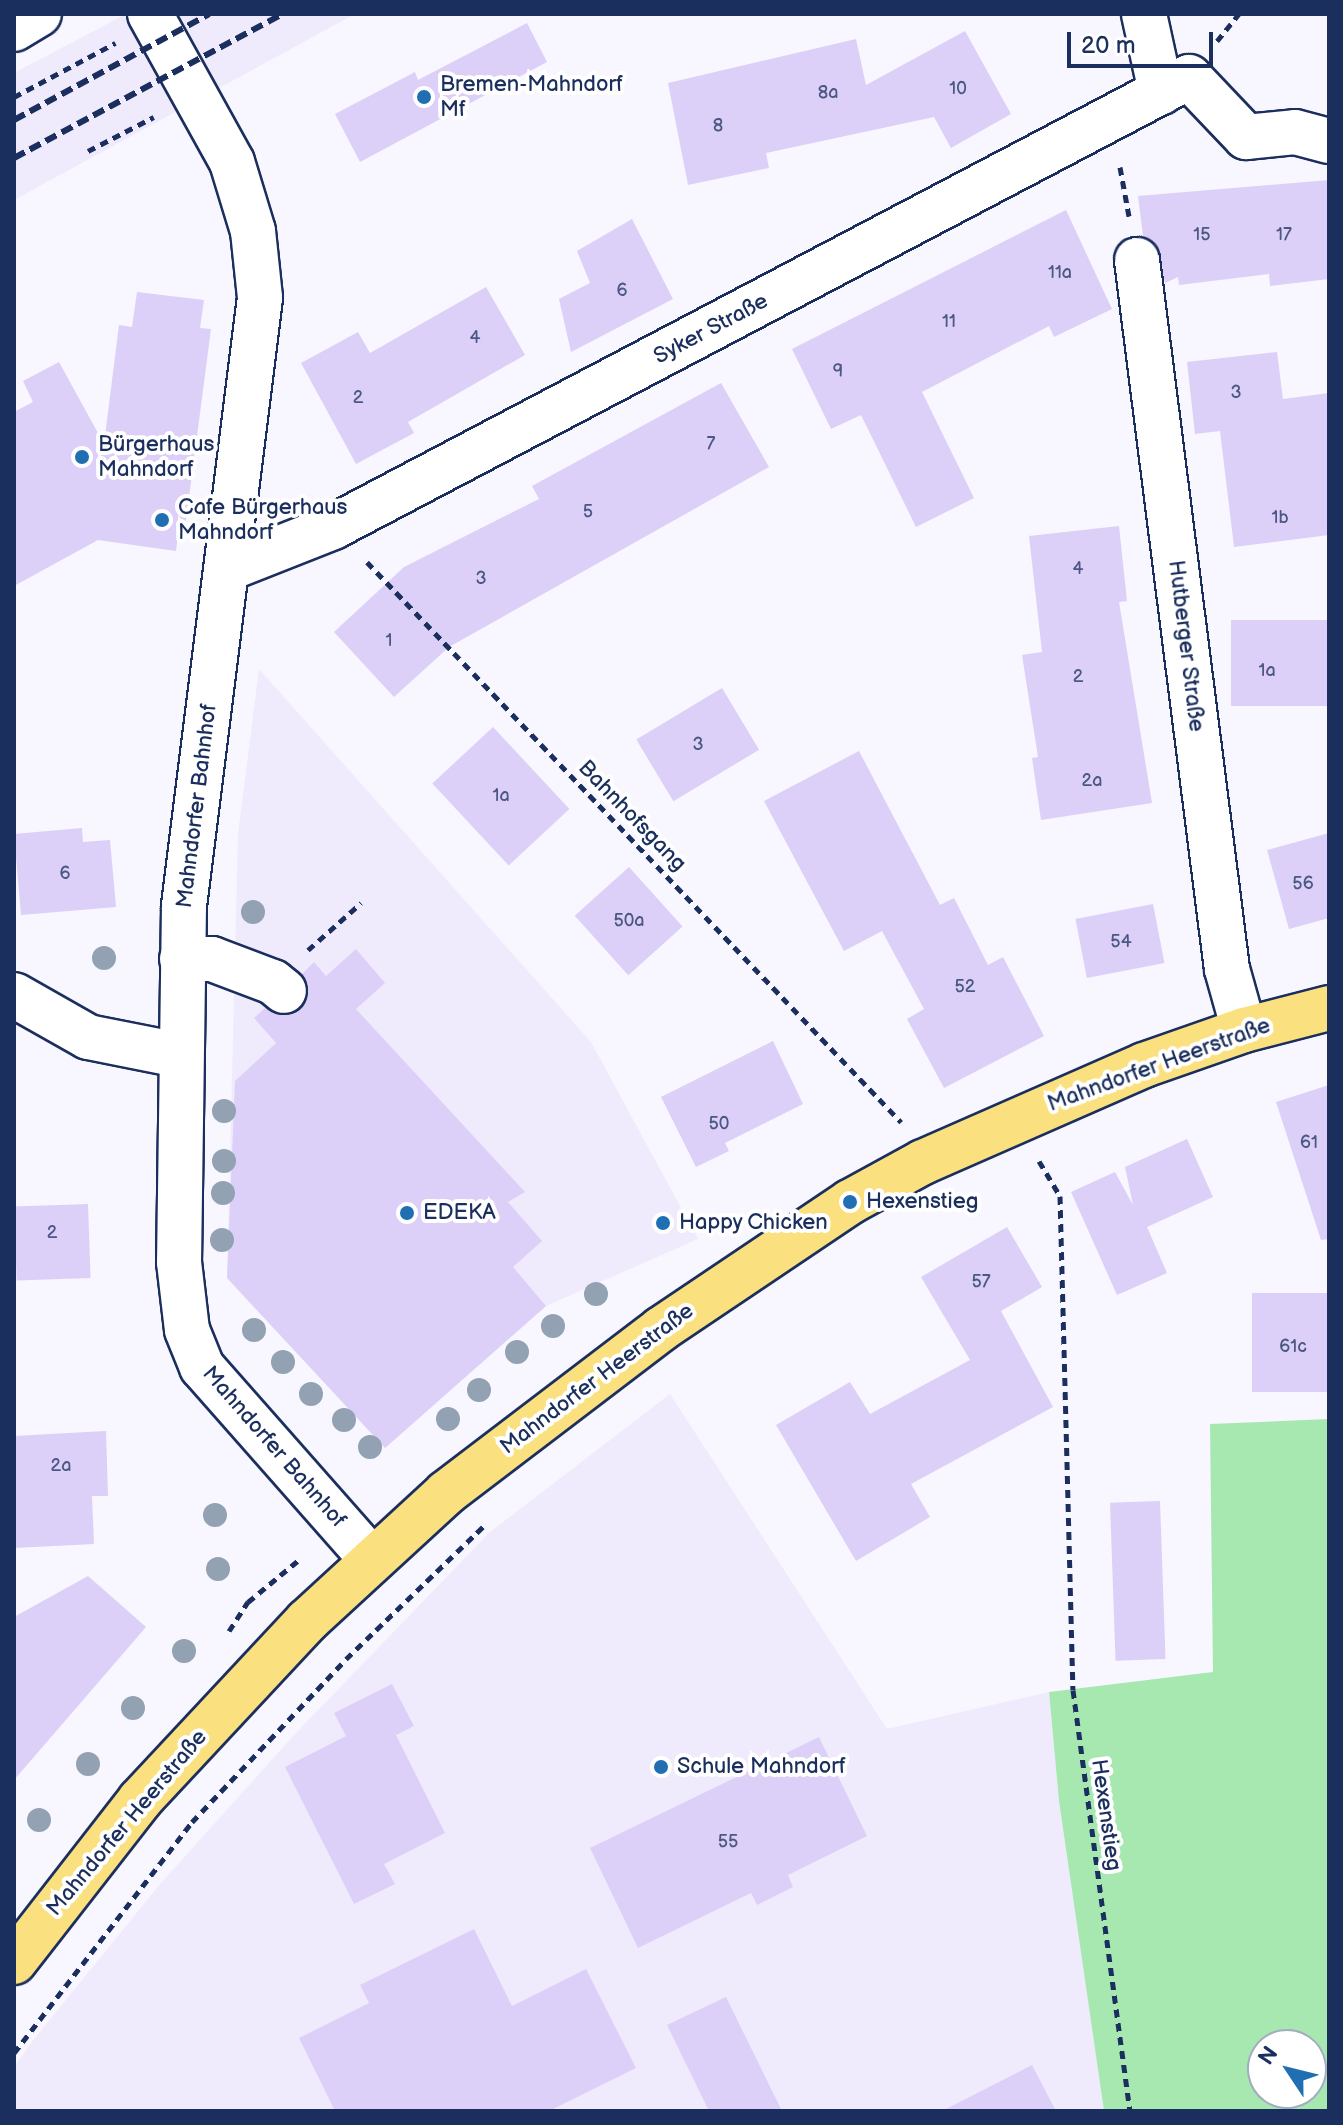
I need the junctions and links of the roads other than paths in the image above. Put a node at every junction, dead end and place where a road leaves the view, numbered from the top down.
1 (39, 14) edge
2 (1144, 14) edge
3 (152, 18) edge
4 (14, 29) edge
5 (1175, 84) junction
6 (1329, 141) edge
7 (1137, 260) road end
8 (227, 569) junction
9 (182, 959) junction
10 (279, 986) road end
11 (14, 995) edge
12 (1329, 1008) edge
13 (1244, 1030) junction
14 (179, 1055) junction
15 (371, 1559) junction
16 (14, 1962) edge

1 - 4 street
2 - 5 street
3 - 8 street, Mahndorfer Bahnhof
5 - 6 street
5 - 8 street, Syker Straße
7 - 13 street, Hutberger Straße
8 - 9 street, Mahndorfer Bahnhof
9 - 10 street
9 - 14 street, Mahndorfer Bahnhof
11 - 14 street
12 - 13 main road, Mahndorfer Heerstraße
13 - 15 main road, Mahndorfer Heerstraße
14 - 15 street, Mahndorfer Bahnhof
15 - 16 main road, Mahndorfer Heerstraße

